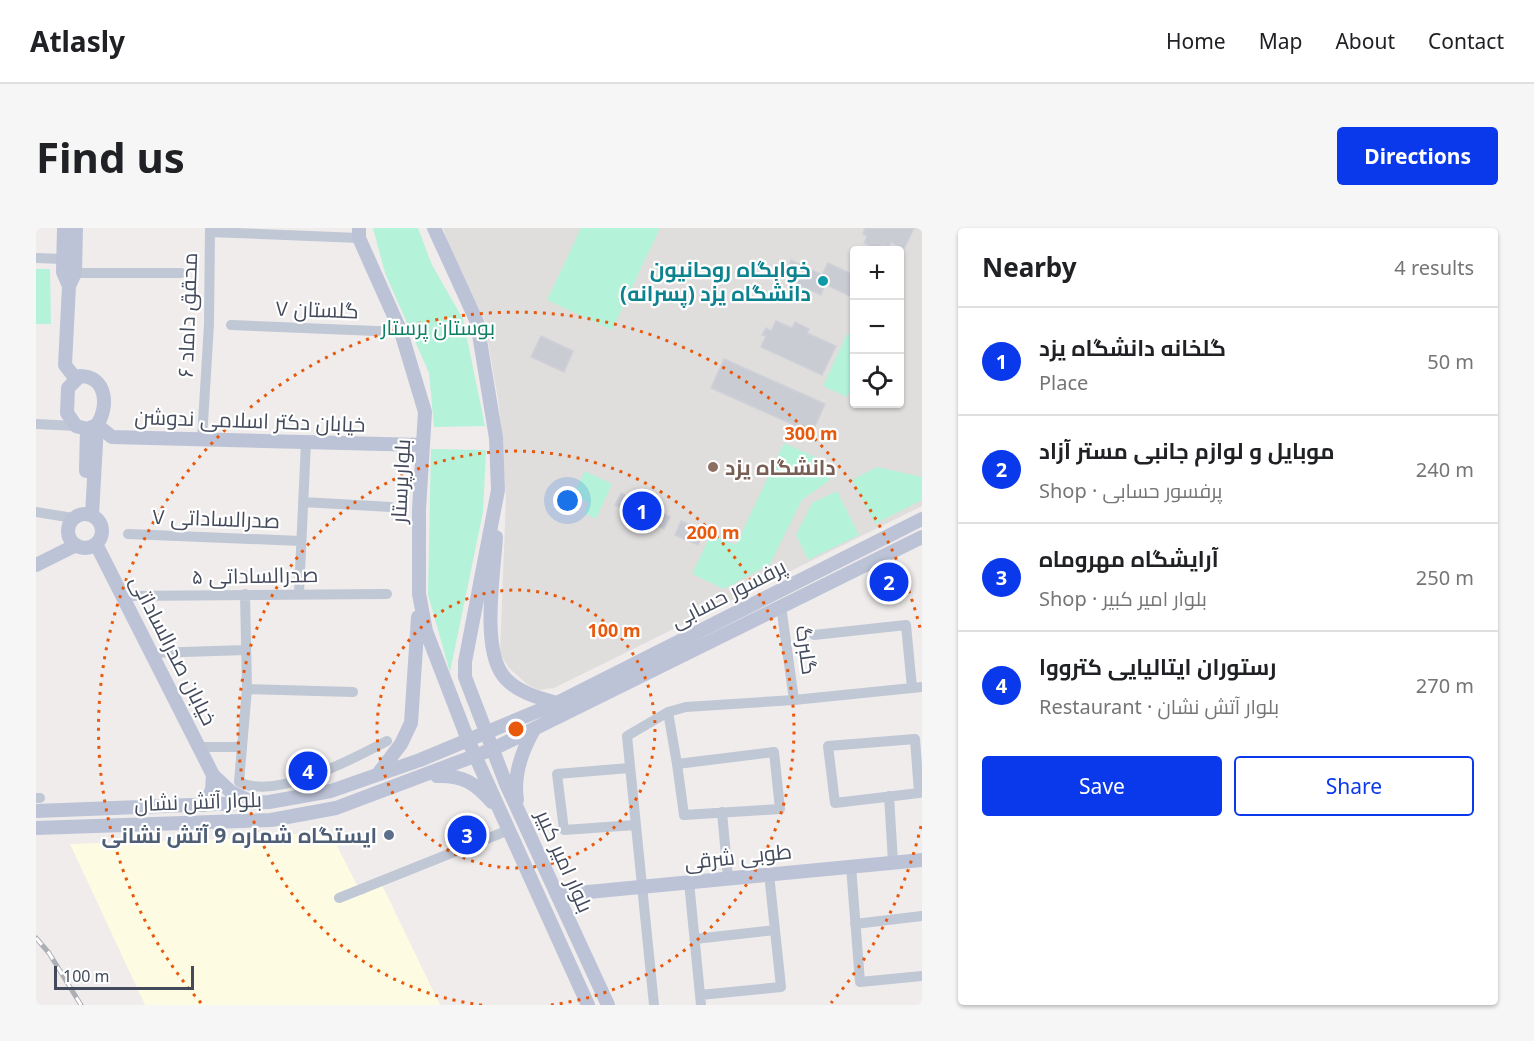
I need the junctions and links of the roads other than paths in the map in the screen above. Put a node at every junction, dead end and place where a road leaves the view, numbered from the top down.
1 (64, 228) edge
2 (76, 228) edge
3 (434, 228) edge
4 (210, 230) edge
5 (359, 233) edge
6 (36, 258) edge
7 (63, 259) junction
8 (181, 273) dead end
9 (72, 280) junction
10 (231, 325) dead end
11 (400, 332) junction
12 (75, 378) junction
13 (36, 424) edge
14 (87, 427) junction
15 (202, 439) junction
16 (306, 442) junction
17 (423, 445) junction
18 (498, 490) junction
19 (303, 502) junction
20 (391, 507) dead end
21 (36, 512) edge
22 (83, 516) junction
23 (922, 519) edge
24 (128, 534) dead end
25 (921, 540) edge
26 (302, 541) junction
27 (96, 544) junction
28 (76, 546) junction
29 (36, 565) edge
30 (299, 593) junction
31 (245, 594) junction
32 (387, 594) dead end
33 (419, 594) junction
34 (124, 596) junction
35 (782, 606) junction
36 (814, 635) dead end
37 (246, 650) junction
38 (152, 653) junction
39 (465, 667) junction
40 (442, 677) junction
41 (917, 687) edge
42 (246, 689) junction
43 (353, 692) dead end
44 (794, 700) junction
45 (557, 702) junction
46 (668, 712) junction
47 (535, 728) junction
48 (486, 733) junction
49 (468, 740) junction
50 (387, 741) dead end
51 (200, 747) junction
52 (242, 747) junction
53 (493, 749) junction
54 (476, 756) junction
55 (677, 764) junction
56 (629, 768) junction
57 (332, 769) junction
58 (213, 775) junction
59 (377, 775) junction
60 (426, 776) junction
61 (340, 788) junction
62 (889, 796) junction
63 (37, 802) edge
64 (254, 803) junction
65 (204, 805) junction
66 (518, 808) junction
67 (500, 810) junction
68 (722, 812) junction
69 (635, 825) junction
70 (36, 828) edge
71 (509, 830) junction
72 (922, 860) edge
73 (893, 862) junction
74 (851, 867) junction
75 (769, 874) junction
76 (728, 878) junction
77 (689, 882) junction
78 (640, 887) junction
79 (557, 895) junction
80 (339, 898) dead end
81 (922, 916) edge
82 (855, 924) junction
83 (776, 930) junction
84 (695, 939) junction
85 (922, 976) edge
86 (700, 1000) edge
87 (588, 1005) edge
88 (608, 1005) edge
89 (654, 1005) edge

1 - 7 main road
2 - 9 main road
3 - 18 main road
4 - 5 street
4 - 15 street, محقق داماد ۶
5 - 11 main road, بلوارپرستار
6 - 7 street
7 - 9 main road
8 - 9 street
9 - 12 main road
10 - 11 street, گلستان ۷
11 - 17 main road, بلوارپرستار
12 - 14 main road
12 - 14 main road
13 - 14 street
14 - 15 main road, خيابان دکتر اسلامی ندوشن
14 - 22 main road
15 - 16 main road, خيابان دکتر اسلامی ندوشن
16 - 17 main road, خيابان دکتر اسلامی ندوشن
16 - 19 street
17 - 33 main road, بلوارپرستار
18 - 39 main road
18 - 45 main road
19 - 20 street
19 - 26 street
21 - 22 street
22 - 27 main road
22 - 28 main road
23 - 45 main road, پرفسور حسابی
24 - 26 street, صدرالساداتی ۷
25 - 35 main road, پرفسور حسابی
26 - 30 street
27 - 28 main road
27 - 34 main road, خیابان صدرالساداتی
28 - 29 main road
30 - 31 street, صدرالساداتی ۵
30 - 32 street, صدرالساداتی ۵
31 - 34 street, صدرالساداتی ۵
31 - 37 street
33 - 40 main road, بلوارپرستار
33 - 59 main road
34 - 38 main road, خیابان صدرالساداتی
35 - 44 street, گلبرگ
35 - 47 main road, پرفسور حسابی
36 - 41 street
37 - 38 street
37 - 42 street
38 - 51 main road, خیابان صدرالساداتی
39 - 40 main road
39 - 48 main road
40 - 49 main road, بلوارپرستار
41 - 44 street
42 - 43 street
42 - 52 street
44 - 46 street
45 - 48 main road, پرفسور حسابی
46 - 55 street
46 - 56 street
47 - 53 main road, پرفسور حسابی
47 - 66 main road
48 - 49 main road, بلوار آتش نشان
48 - 53 main road, بلوار امیر کبیر
49 - 54 main road, بلوار امیر کبیر
49 - 59 main road, بلوار آتش نشان
50 - 57 street
51 - 52 street
51 - 58 main road, خیابان صدرالساداتی
52 - 57 street
53 - 54 main road, بلوار آتش نشان
53 - 66 main road, بلوار امیر کبیر
54 - 60 main road, بلوار آتش نشان
54 - 67 main road, بلوار امیر کبیر
55 - 68 street
55 - 68 street
56 - 69 street
56 - 69 street
57 - 61 street
58 - 64 main road
58 - 65 main road
59 - 61 main road, بلوار آتش نشان
60 - 67 main road
60 - 70 main road, بلوار آتش نشان
61 - 64 main road, بلوار آتش نشان
62 - 62 street
62 - 73 street
63 - 65 main road, بلوار آتش نشان
64 - 65 main road, بلوار آتش نشان
66 - 79 main road, بلوار امیر کبیر
67 - 71 main road, بلوار امیر کبیر
68 - 76 street
69 - 78 street
71 - 80 street
71 - 87 main road, بلوار امیر کبیر
72 - 73 main road, طوبی شرقی
73 - 74 main road, طوبی شرقی
74 - 75 main road, طوبی شرقی
74 - 82 street
75 - 76 main road, طوبی شرقی
75 - 83 street
76 - 77 main road, طوبی شرقی
77 - 78 main road, طوبی شرقی
77 - 84 street
78 - 79 main road, طوبی شرقی
78 - 89 street
79 - 88 main road, بلوار امیر کبیر
81 - 82 street
82 - 85 street
83 - 84 street
83 - 86 street
84 - 86 street

